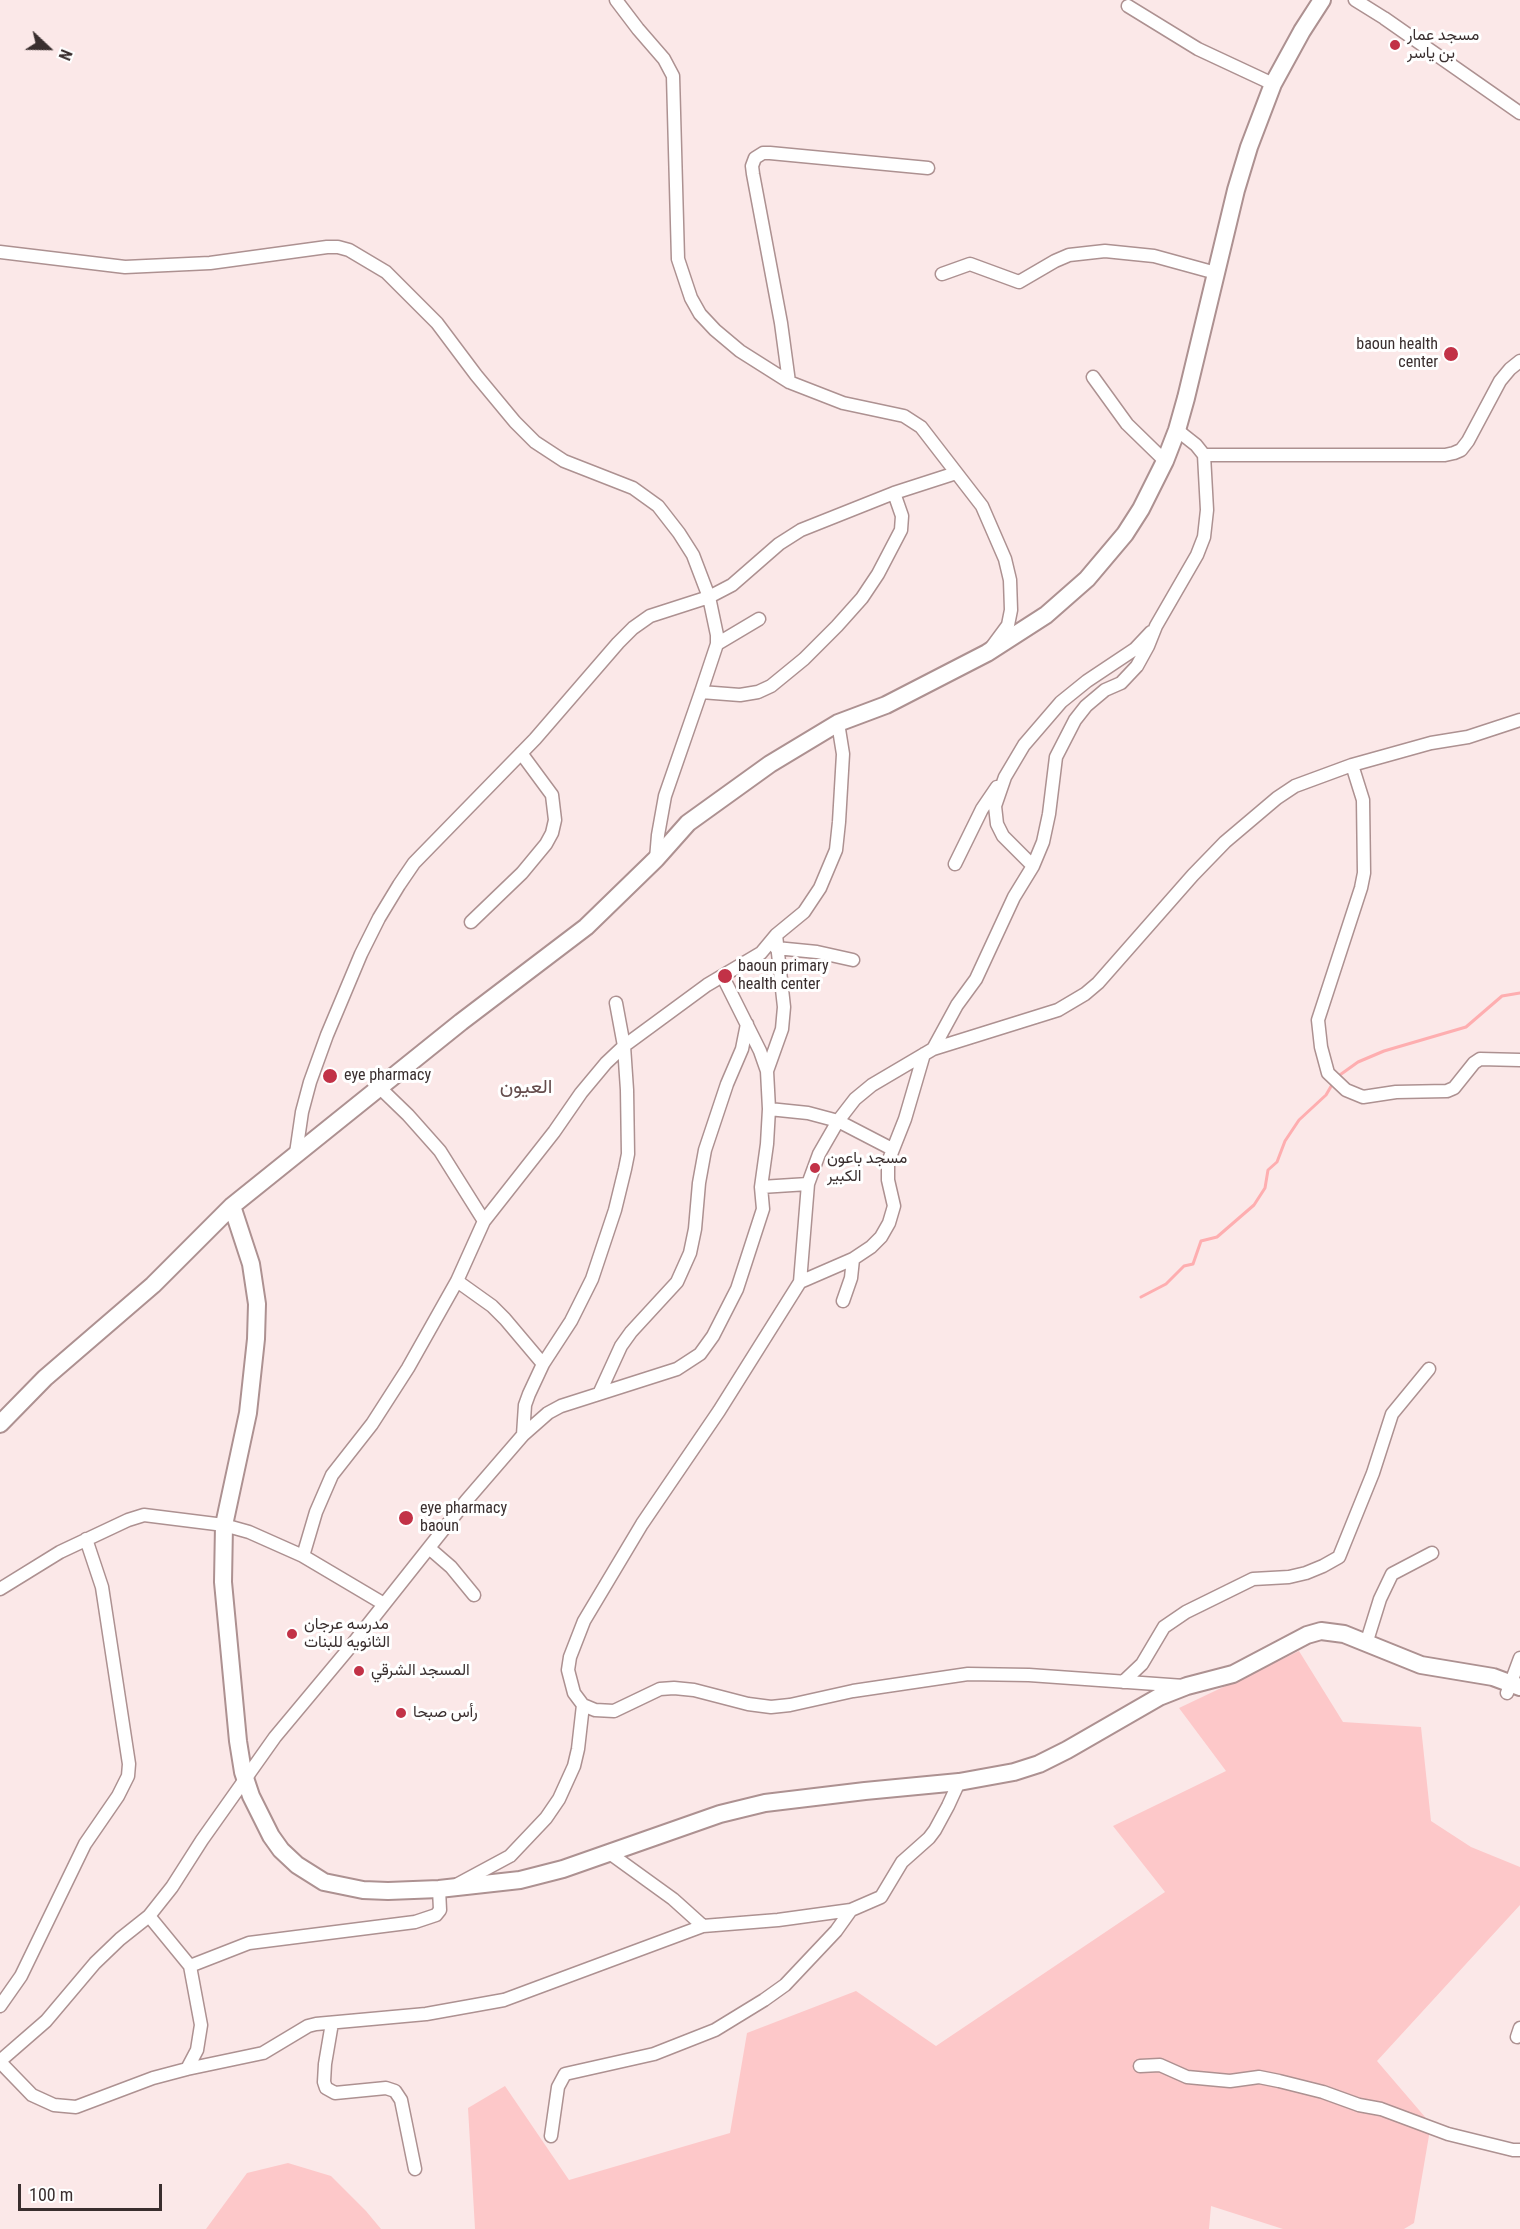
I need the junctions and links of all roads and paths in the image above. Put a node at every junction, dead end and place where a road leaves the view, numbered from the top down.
1 (616, 0) edge
2 (1322, 0) edge
3 (1355, 0) edge
4 (1128, 6) dead end
5 (1273, 84) junction
6 (1520, 113) edge
7 (928, 168) dead end
8 (0, 252) edge
9 (1216, 273) junction
10 (942, 274) dead end
11 (1520, 361) edge
12 (1093, 377) dead end
13 (789, 382) junction
14 (1177, 430) junction
15 (1204, 455) junction
16 (1165, 461) junction
17 (956, 473) junction
18 (894, 493) junction
19 (709, 597) junction
20 (759, 619) dead end
21 (1156, 627) junction
22 (717, 644) junction
23 (987, 653) junction
24 (701, 692) junction
25 (1520, 720) edge
26 (838, 723) junction
27 (521, 753) junction
28 (1352, 765) junction
29 (1005, 777) junction
30 (656, 859) junction
31 (955, 864) dead end
32 (1033, 866) junction
33 (471, 922) dead end
34 (776, 935) junction
35 (777, 948) junction
36 (853, 960) dead end
37 (723, 977) junction
38 (616, 1003) dead end
39 (747, 1024) junction
40 (624, 1046) junction
41 (929, 1051) junction
42 (1520, 1059) edge
43 (767, 1071) junction
44 (379, 1087) junction
45 (769, 1109) junction
46 (838, 1121) junction
47 (892, 1149) junction
48 (296, 1154) junction
49 (808, 1184) junction
50 (761, 1187) junction
51 (232, 1206) junction
52 (484, 1221) junction
53 (853, 1259) junction
54 (457, 1281) junction
55 (800, 1282) junction
56 (843, 1301) dead end
57 (543, 1364) junction
58 (1429, 1369) dead end
59 (599, 1394) junction
60 (0, 1424) edge
61 (523, 1435) junction
62 (224, 1525) junction
63 (86, 1539) junction
64 (429, 1548) junction
65 (1432, 1553) dead end
66 (303, 1556) junction
67 (0, 1589) edge
68 (474, 1595) dead end
69 (384, 1604) junction
70 (1366, 1644) junction
71 (1520, 1658) edge
72 (1122, 1682) junction
73 (1187, 1686) junction
74 (1514, 1690) edge
75 (583, 1705) junction
76 (246, 1779) junction
77 (959, 1782) junction
78 (608, 1852) junction
79 (446, 1888) junction
80 (851, 1910) junction
81 (149, 1916) junction
82 (703, 1926) junction
83 (190, 1966) junction
84 (0, 2006) edge
85 (332, 2023) junction
86 (0, 2062) edge
87 (1140, 2066) dead end
88 (187, 2068) junction
89 (551, 2136) dead end
90 (1520, 2150) edge
91 (415, 2169) dead end

1 - 13 street
2 - 5 street
3 - 6 street
4 - 5 street
5 - 9 street
7 - 13 street
8 - 19 street
9 - 10 street
9 - 14 street
11 - 15 street
12 - 16 street
13 - 17 street
14 - 15 street
14 - 16 street
15 - 21 street
16 - 23 street
17 - 18 street
17 - 23 street
18 - 19 street
18 - 24 street
19 - 22 street
19 - 27 street
20 - 22 street
21 - 29 street
21 - 32 street
22 - 24 street
23 - 26 street
24 - 30 street
25 - 28 street
26 - 30 street
26 - 34 street
27 - 33 street
27 - 48 street
28 - 41 street
28 - 42 street
29 - 31 street
29 - 32 street
30 - 44 street
32 - 41 street
34 - 35 street
34 - 37 street
35 - 36 street
35 - 43 street
37 - 39 street
37 - 40 street
38 - 40 street
39 - 43 street
39 - 59 street
40 - 52 street
40 - 57 street
41 - 46 street
41 - 47 street
43 - 45 street
44 - 48 street
44 - 52 street
45 - 46 street
45 - 50 street
46 - 47 street
46 - 49 street
47 - 53 street
48 - 51 street
49 - 50 street
49 - 55 street
50 - 59 street
51 - 60 street
51 - 62 street
52 - 54 street
53 - 55 street
53 - 56 street
54 - 57 street
54 - 66 street
55 - 75 street
57 - 61 street
58 - 72 street
59 - 61 street
61 - 64 street
62 - 63 street
62 - 66 street
62 - 76 street
63 - 67 street
63 - 84 street
64 - 68 street
64 - 69 street
65 - 70 street
66 - 69 street
69 - 76 street
70 - 73 street
70 - 74 street
71 - 74 street
72 - 73 street
72 - 75 street
73 - 77 street
75 - 79 street
76 - 79 street
76 - 81 street
77 - 78 street
77 - 80 street
78 - 79 street
78 - 82 street
79 - 83 street
80 - 82 street
80 - 89 street
81 - 83 street
81 - 86 street
82 - 85 street
83 - 88 street
85 - 88 street
85 - 91 street
86 - 88 street
87 - 90 street

